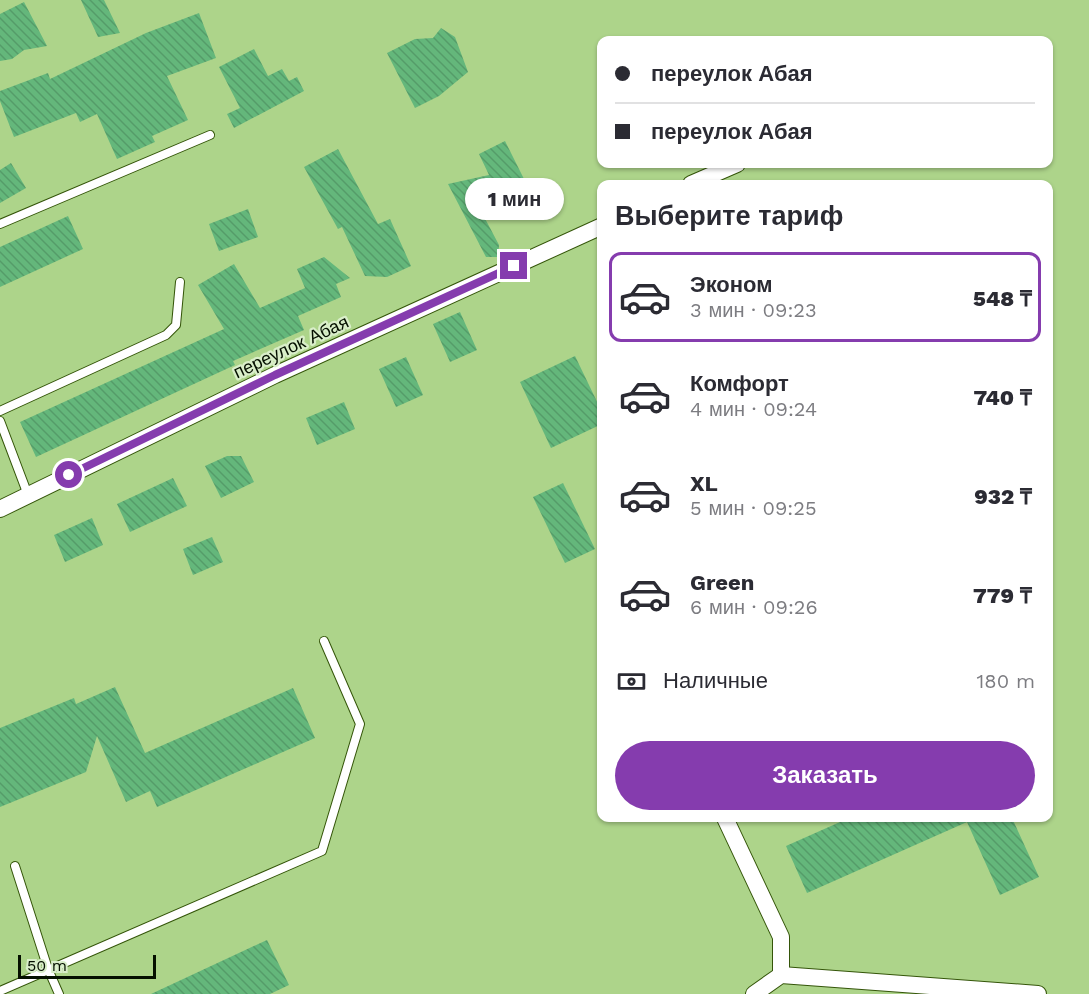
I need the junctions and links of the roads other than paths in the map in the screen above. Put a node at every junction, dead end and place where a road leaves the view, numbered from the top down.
1 (210, 135) dead end
2 (728, 168) edge
3 (701, 180) edge
4 (0, 224) edge
5 (597, 228) edge
6 (180, 282) dead end
7 (0, 411) edge
8 (0, 421) edge
9 (28, 495) junction
10 (0, 508) edge
11 (324, 641) dead end
12 (727, 822) edge
13 (15, 866) dead end
14 (48, 969) junction
15 (782, 975) junction
16 (0, 991) edge
17 (59, 994) edge
18 (754, 994) edge
19 (1038, 994) edge

1 - 4 lane
2 - 3 street
5 - 9 street, переулок Абая
6 - 7 lane
8 - 9 lane
9 - 10 street, переулок Абая
11 - 14 lane
12 - 15 street
13 - 14 lane
14 - 16 lane
14 - 17 lane
15 - 18 street
15 - 19 street

